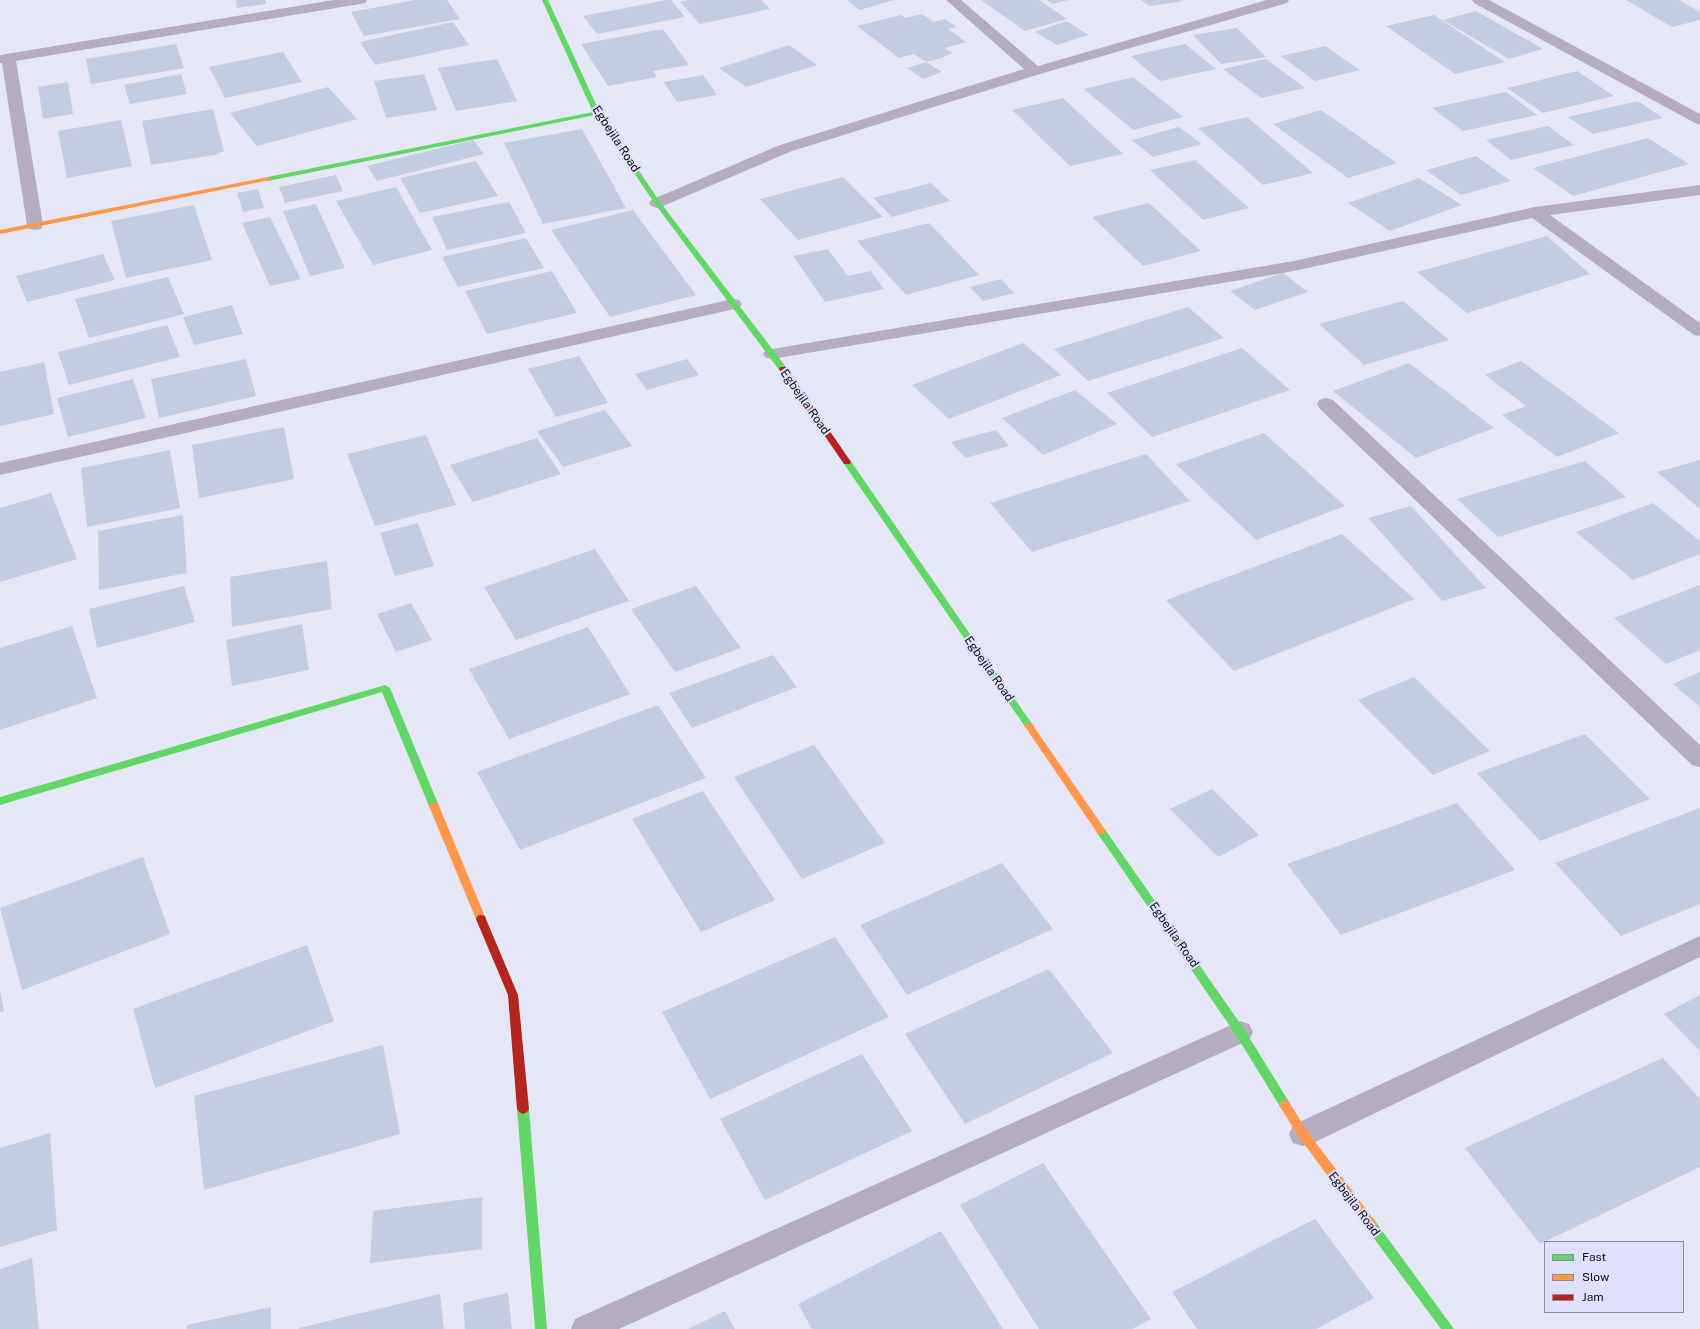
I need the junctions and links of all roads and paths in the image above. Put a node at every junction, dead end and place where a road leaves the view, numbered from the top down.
1 (360, 0) edge
2 (545, 0) edge
3 (953, 0) edge
4 (1282, 0) edge
5 (1479, 0) edge
6 (4, 58) edge
7 (1035, 71) junction
8 (597, 113) junction
9 (1700, 120) edge
10 (1700, 190) edge
11 (657, 203) junction
12 (1535, 212) junction
13 (35, 225) junction
14 (0, 232) edge
15 (733, 304) junction
16 (1700, 331) edge
17 (772, 354) junction
18 (1326, 404) dead end
19 (0, 469) edge
20 (1700, 759) edge
21 (0, 801) edge
22 (1700, 946) edge
23 (1240, 1032) junction
24 (1303, 1134) junction
25 (541, 1329) edge
26 (586, 1329) edge
27 (1448, 1329) edge

1 - 6 street
2 - 8 street, Egbejila Road
3 - 7 street
4 - 7 street
5 - 9 street
6 - 13 street
7 - 11 street
8 - 11 street, Egbejila Road
8 - 13 street
10 - 12 street
11 - 15 street, Egbejila Road
12 - 16 street
12 - 17 street
13 - 14 street
15 - 17 street, Egbejila Road
15 - 19 street
17 - 23 street, Egbejila Road
18 - 20 street
21 - 25 street
22 - 24 street
23 - 24 street, Egbejila Road
23 - 26 street
24 - 27 street, Egbejila Road

